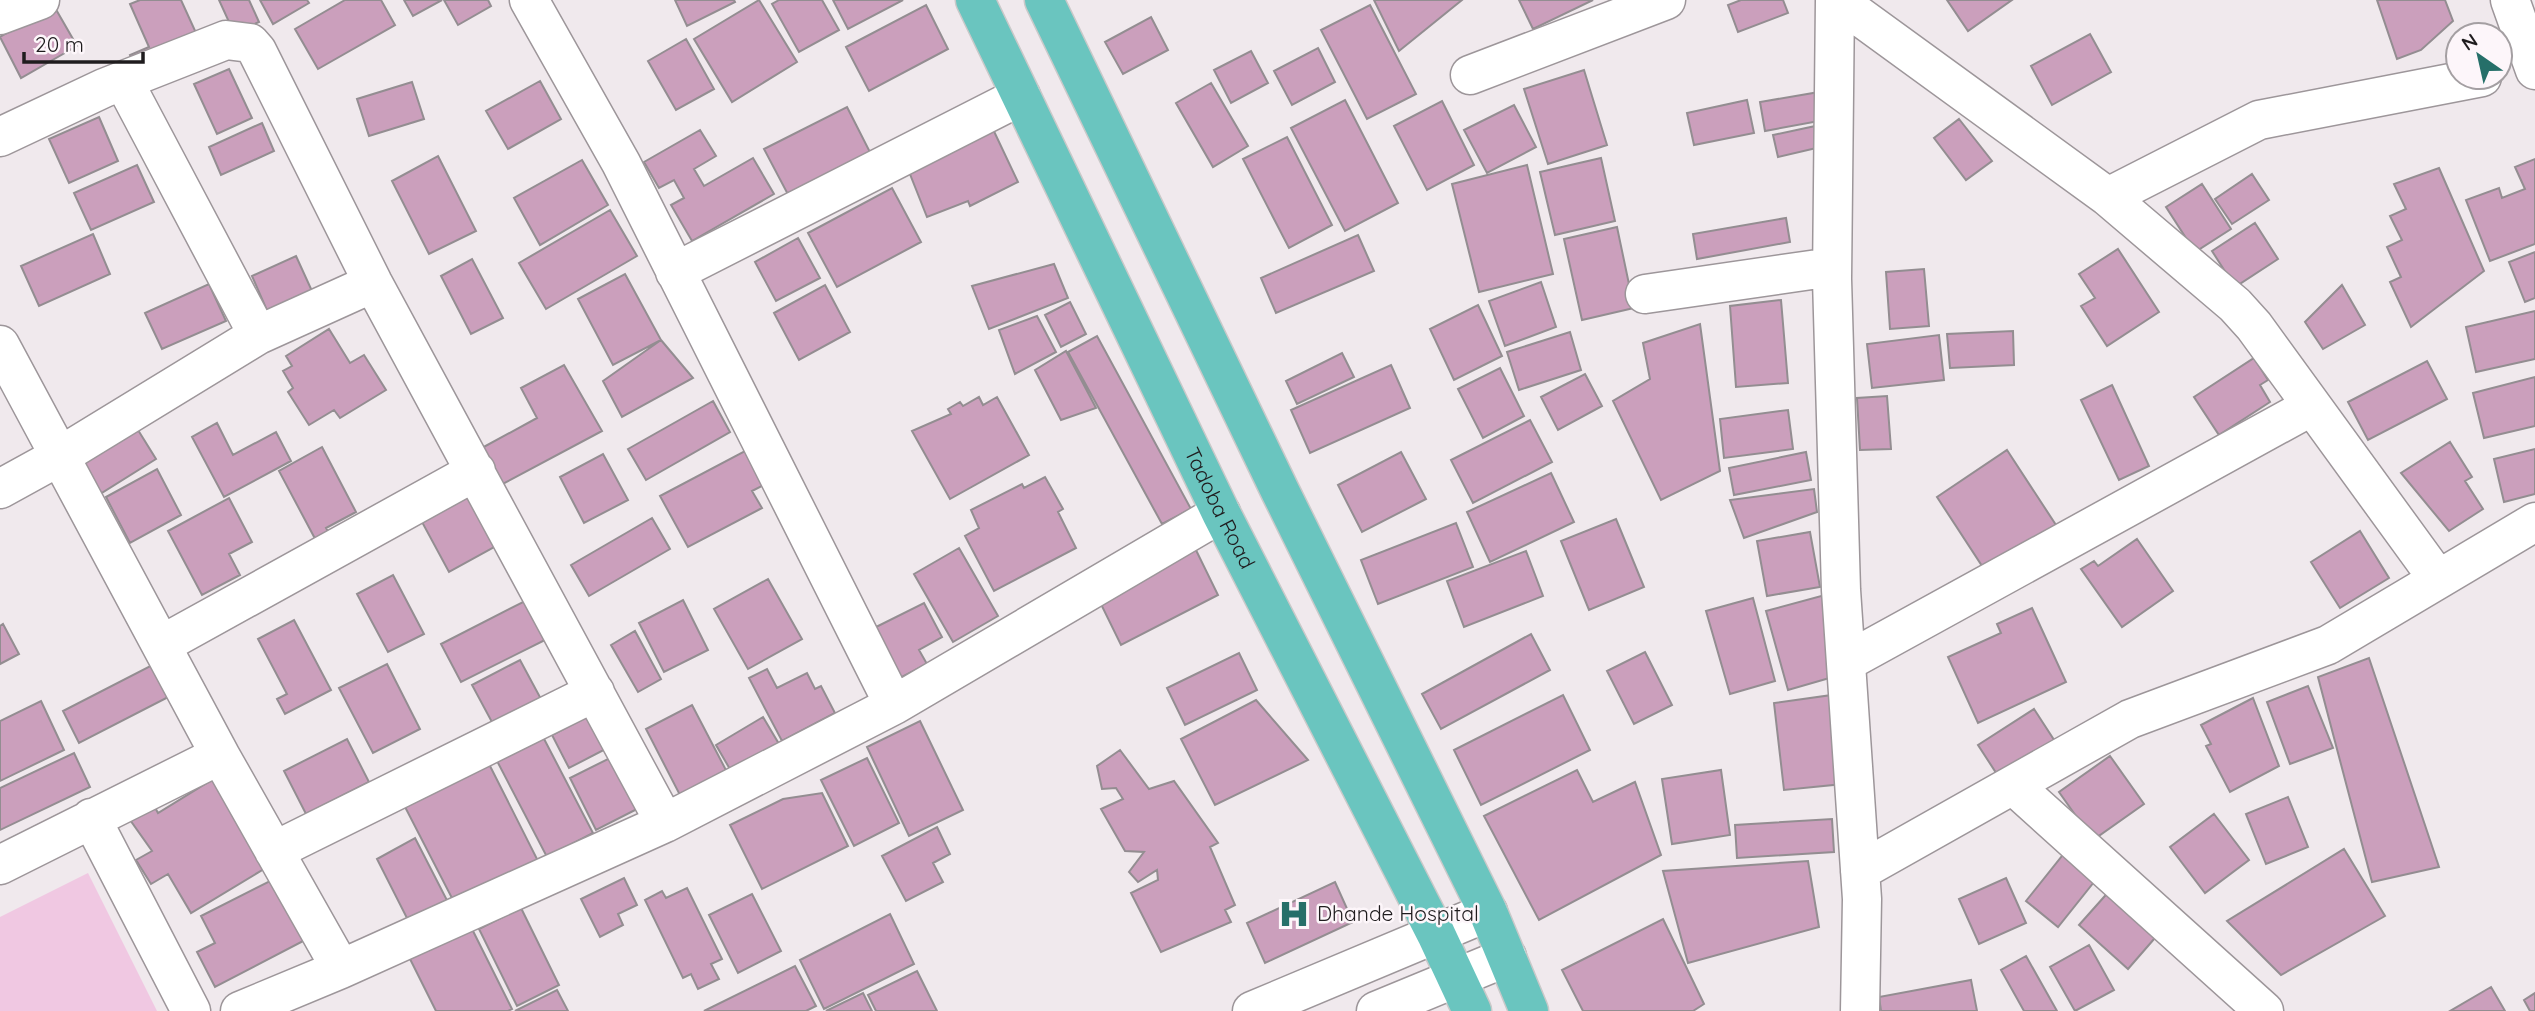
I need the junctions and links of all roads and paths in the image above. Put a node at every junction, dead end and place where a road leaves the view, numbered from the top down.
1 (40, 0) edge
2 (529, 0) edge
3 (975, 0) edge
4 (1044, 0) edge
5 (1666, 0) edge
6 (1836, 0) edge
7 (2510, 0) edge
8 (0, 15) edge
9 (2523, 70) edge
10 (1470, 75) dead end
11 (124, 82) junction
12 (2444, 84) edge
13 (1021, 96) junction
14 (0, 137) edge
15 (2108, 197) junction
16 (1832, 267) junction
17 (676, 272) junction
18 (373, 283) junction
19 (1645, 294) dead end
20 (258, 335) junction
21 (0, 345) edge
22 (2312, 406) junction
23 (60, 456) junction
24 (475, 471) junction
25 (0, 489) edge
26 (1221, 513) junction
27 (2535, 522) edge
28 (2438, 579) junction
29 (163, 644) junction
30 (1846, 662) junction
31 (594, 692) junction
32 (894, 705) junction
33 (220, 755) junction
34 (2013, 785) junction
35 (91, 818) junction
36 (665, 823) junction
37 (275, 851) junction
38 (0, 865) edge
39 (1860, 871) junction
40 (1488, 912) junction
41 (1436, 934) junction
42 (1507, 957) junction
43 (341, 969) junction
44 (1464, 995) edge
45 (191, 1011) edge
46 (240, 1011) edge
47 (1252, 1011) edge
48 (1376, 1011) edge
49 (1529, 1011) edge
50 (1860, 1011) edge
51 (2264, 1011) edge

1 - 8 street
2 - 17 street
3 - 13 main road, Tadoba Road
4 - 40 main road
5 - 10 street
6 - 15 street
6 - 16 street
7 - 9 street
11 - 14 street
11 - 18 street
11 - 20 street
12 - 15 street
13 - 17 street
13 - 26 main road, Tadoba Road
15 - 22 street
16 - 19 street
16 - 30 street
17 - 32 street
18 - 20 street
18 - 24 street
20 - 23 street
21 - 23 street
22 - 28 street
22 - 30 street
23 - 25 street
23 - 29 street
24 - 29 street
24 - 31 street
26 - 32 street
26 - 41 main road, Tadoba Road
27 - 28 street
28 - 34 street
29 - 33 street
30 - 39 street
31 - 36 street
31 - 37 street
32 - 36 street
33 - 35 street
33 - 37 street
34 - 39 street
34 - 51 street
35 - 38 street
35 - 45 street
36 - 43 street
37 - 43 street
39 - 50 street
40 - 41 street
40 - 42 main road
41 - 44 main road, Tadoba Road
41 - 47 street
42 - 44 street
42 - 49 main road
43 - 46 street
44 - 48 street

